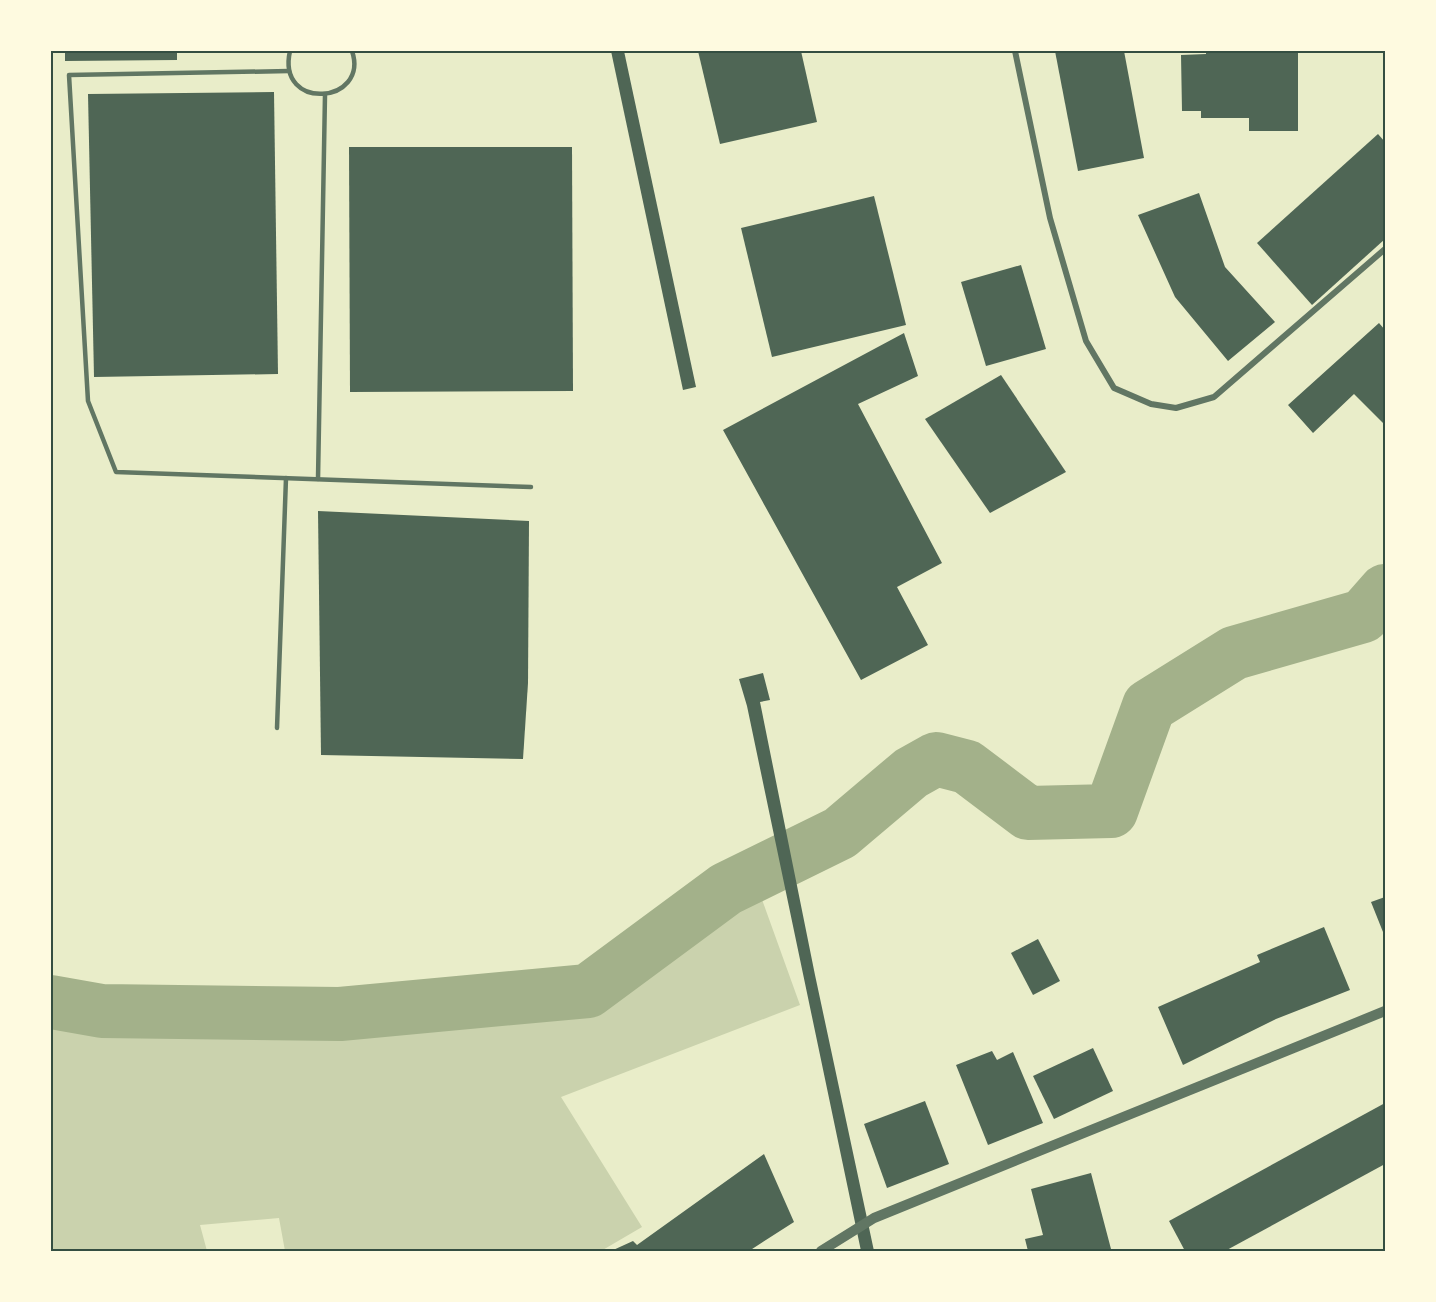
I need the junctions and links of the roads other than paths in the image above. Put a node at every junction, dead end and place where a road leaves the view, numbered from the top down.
1 (290, 51) edge
2 (352, 51) edge
3 (1015, 51) edge
4 (289, 71) junction
5 (325, 95) junction
6 (1385, 249) edge
7 (286, 478) junction
8 (318, 479) junction
9 (531, 487) dead end
10 (278, 728) dead end
11 (1385, 1011) edge
12 (821, 1251) edge

1 - 4 lane
2 - 5 lane
3 - 6 street
4 - 5 lane
4 - 7 lane
5 - 8 lane
7 - 8 lane
7 - 10 lane
8 - 9 lane
11 - 12 street

